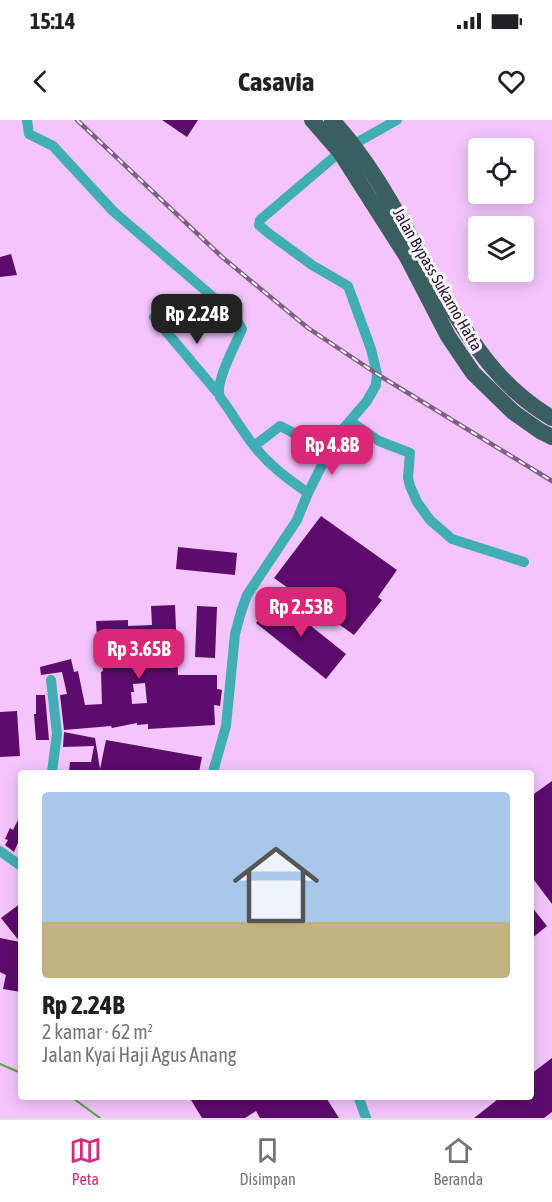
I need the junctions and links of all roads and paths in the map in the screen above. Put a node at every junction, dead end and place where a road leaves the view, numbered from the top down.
1 (27, 120) edge
2 (312, 120) edge
3 (332, 120) edge
4 (398, 120) edge
5 (346, 149) junction
6 (154, 317) dead end
7 (217, 392) junction
8 (552, 417) edge
9 (350, 421) junction
10 (552, 437) edge
11 (254, 446) junction
12 (329, 451) junction
13 (308, 493) junction
14 (524, 562) dead end
15 (51, 680) dead end
16 (52, 770) edge
17 (214, 770) edge
18 (0, 851) edge
19 (18, 864) edge
20 (359, 1100) edge
21 (366, 1118) edge

1 - 7 street
2 - 5 highway, Jalan Bypass Sukarno Hatta
3 - 5 highway, Jalan Bypass Sukarno Hatta
4 - 5 street
5 - 8 highway, Jalan Bypass Sukarno Hatta
5 - 9 street
5 - 10 highway, Jalan Bypass Sukarno Hatta
6 - 7 street
7 - 11 street
9 - 12 street
9 - 14 street
11 - 12 street
11 - 13 street
12 - 13 street
13 - 17 street
15 - 16 street
18 - 19 street
20 - 21 street

